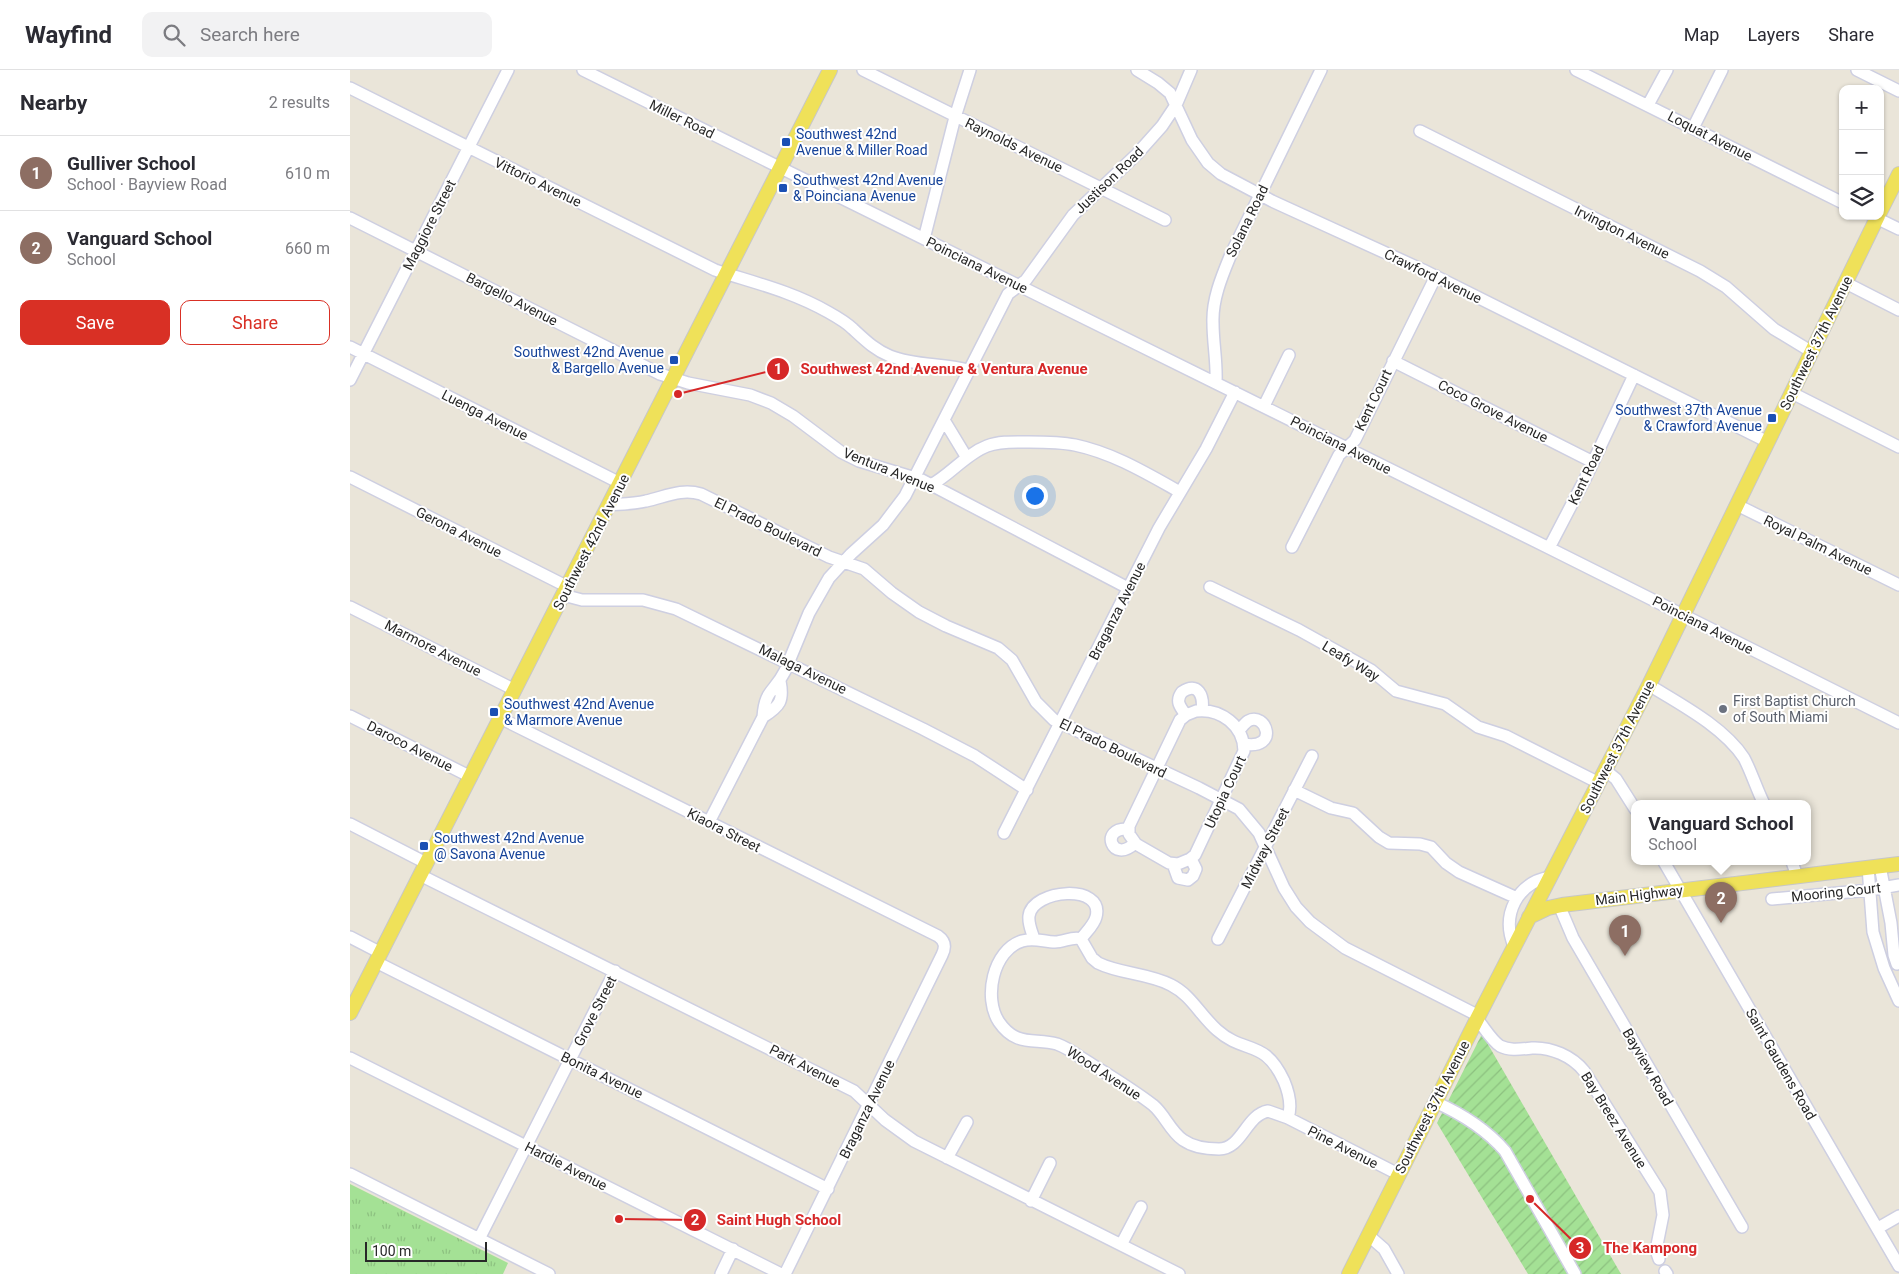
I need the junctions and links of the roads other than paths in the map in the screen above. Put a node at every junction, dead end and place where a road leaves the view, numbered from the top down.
1 (508, 70) edge
2 (583, 70) edge
3 (830, 70) edge
4 (863, 70) edge
5 (970, 70) edge
6 (1137, 70) edge
7 (1191, 70) edge
8 (1321, 70) edge
9 (1576, 70) edge
10 (1667, 70) edge
11 (1722, 70) edge
12 (1857, 70) edge
13 (350, 88) edge
14 (1899, 91) edge
15 (1176, 105) junction
16 (1648, 106) junction
17 (955, 117) junction
18 (1693, 128) junction
19 (1420, 131) dead end
20 (468, 148) junction
21 (781, 168) junction
22 (1899, 174) edge
23 (1101, 187) junction
24 (1260, 195) junction
25 (1839, 201) edge
26 (1884, 203) edge
27 (350, 218) edge
28 (1165, 220) dead end
29 (1875, 220) edge
30 (1884, 220) edge
31 (1899, 229) edge
32 (924, 239) junction
33 (416, 251) junction
34 (726, 274) junction
35 (1436, 276) junction
36 (1846, 283) junction
37 (1018, 286) junction
38 (1899, 310) edge
39 (350, 347) edge
40 (1812, 352) junction
41 (364, 354) junction
42 (1290, 355) dead end
43 (1392, 361) junction
44 (968, 370) junction
45 (1634, 374) junction
46 (674, 378) junction
47 (350, 380) edge
48 (1216, 382) junction
49 (1235, 392) junction
50 (1792, 393) junction
51 (1264, 406) junction
52 (944, 420) junction
53 (1768, 442) junction
54 (1899, 447) edge
55 (1346, 448) junction
56 (967, 458) junction
57 (1593, 462) junction
58 (350, 477) edge
59 (915, 477) junction
60 (620, 483) junction
61 (931, 485) junction
62 (1180, 492) junction
63 (609, 505) junction
64 (1737, 505) junction
65 (1292, 547) dead end
66 (1549, 548) junction
67 (844, 562) junction
68 (1899, 586) edge
69 (1210, 587) dead end
70 (1128, 588) junction
71 (566, 591) junction
72 (350, 607) edge
73 (1683, 615) junction
74 (789, 662) junction
75 (1649, 685) junction
76 (515, 690) junction
77 (1202, 710) junction
78 (1186, 715) junction
79 (350, 716) edge
80 (500, 718) junction
81 (1061, 722) junction
82 (1899, 723) edge
83 (1239, 730) junction
84 (1244, 744) junction
85 (1312, 756) dead end
86 (1156, 769) junction
87 (1602, 776) junction
88 (470, 777) junction
89 (1026, 790) junction
90 (1294, 790) junction
91 (1221, 799) junction
92 (1762, 800) edge
93 (1631, 802) edge
94 (710, 822) junction
95 (350, 824) edge
96 (1128, 829) junction
97 (1004, 833) dead end
98 (1135, 843) junction
99 (1266, 846) junction
100 (1190, 859) junction
101 (1173, 864) junction
102 (1899, 864) edge
103 (1666, 865) edge
104 (1793, 865) edge
105 (1874, 867) junction
106 (424, 869) junction
107 (1797, 876) junction
108 (1548, 881) junction
109 (1899, 885) edge
110 (1884, 887) junction
111 (1680, 890) junction
112 (1870, 890) junction
113 (1517, 898) junction
114 (1772, 899) dead end
115 (1558, 906) junction
116 (1529, 917) junction
117 (350, 937) edge
118 (1034, 939) junction
119 (1081, 939) junction
120 (1218, 939) dead end
121 (945, 944) joint
122 (1514, 946) junction
123 (378, 957) junction
124 (1898, 966) edge
125 (1884, 968) junction
126 (615, 971) junction
127 (1899, 1001) edge
128 (350, 1013) edge
129 (1478, 1018) junction
130 (350, 1058) edge
131 (571, 1060) junction
132 (1435, 1102) junction
133 (870, 1104) junction
134 (1288, 1118) junction
135 (967, 1122) dead end
136 (526, 1146) junction
137 (947, 1158) junction
138 (1050, 1163) dead end
139 (350, 1174) edge
140 (1398, 1174) junction
141 (828, 1189) junction
142 (1031, 1201) junction
143 (1141, 1207) dead end
144 (1899, 1216) edge
145 (1742, 1226) dead end
146 (1878, 1228) junction
147 (1368, 1235) junction
148 (479, 1239) junction
149 (1121, 1245) junction
150 (733, 1249) junction
151 (1659, 1259) dead end
152 (1899, 1266) edge
153 (549, 1274) edge
154 (720, 1274) edge
155 (783, 1274) edge
156 (1179, 1274) edge
157 (1348, 1274) edge
158 (1398, 1274) edge
159 (1575, 1274) edge

1 - 20 street, Maggiore Street
2 - 21 street, Miller Road
3 - 21 main road, Southwest 42nd Avenue
4 - 17 street, Raynolds Avenue
5 - 17 street
6 - 15 street, Crawford Avenue
7 - 15 street, Justison Road
8 - 24 street, Solana Road
9 - 16 street, Loquat Avenue
10 - 16 street
11 - 18 street
12 - 14 street
13 - 20 street, Vittorio Avenue
15 - 23 street, Justison Road
15 - 24 street, Crawford Avenue
16 - 18 street, Loquat Avenue
17 - 23 street, Raynolds Avenue
17 - 32 street
18 - 25 street, Loquat Avenue
19 - 40 street, Irvington Avenue
20 - 33 street, Maggiore Street
20 - 34 street, Vittorio Avenue
21 - 32 street, Poinciana Avenue
21 - 34 main road, Southwest 42nd Avenue
22 - 26 main road, Southwest 37th Avenue
23 - 28 street, Raynolds Avenue
23 - 37 street, Justison Road
24 - 35 street, Crawford Avenue
24 - 48 street, Solana Road
27 - 33 street, Bargello Avenue
29 - 36 main road, Southwest 37th Avenue
30 - 31 street
32 - 37 street, Poinciana Avenue
33 - 41 street, Maggiore Street
33 - 46 street, Bargello Avenue
34 - 44 street, Vittorio Avenue
34 - 46 main road, Southwest 42nd Avenue
35 - 43 street, Kent Court
35 - 45 street, Crawford Avenue
36 - 38 street
36 - 40 main road, Southwest 37th Avenue
37 - 44 street, Justison Road
37 - 48 street, Poinciana Avenue
39 - 41 street, Luenga Avenue
40 - 50 main road, Southwest 37th Avenue
41 - 47 street, Maggiore Street
41 - 60 street, Luenga Avenue
42 - 51 street
43 - 55 street, Kent Court
43 - 57 street, Coco Grove Avenue
44 - 52 street, Justison Road
45 - 53 street, Crawford Avenue
45 - 57 street, Kent Road
46 - 59 street, Ventura Avenue
46 - 60 main road, Southwest 42nd Avenue
48 - 49 street, Poinciana Avenue
49 - 51 street, Poinciana Avenue
49 - 62 street, Braganza Avenue
50 - 53 main road, Southwest 37th Avenue
50 - 54 street
51 - 55 street, Poinciana Avenue
52 - 56 street
52 - 59 street, Justison Road
53 - 64 main road, Southwest 37th Avenue
55 - 65 street, Kent Court
55 - 66 street, Poinciana Avenue
56 - 61 street
56 - 62 street
57 - 66 street, Kent Road
58 - 71 street, Gerona Avenue
59 - 61 street, Ventura Avenue
59 - 67 street, Justison Road
60 - 63 main road, Southwest 42nd Avenue
61 - 70 street, Ventura Avenue
62 - 70 street, Braganza Avenue
63 - 67 street, El Prado Boulevard
63 - 71 main road, Southwest 42nd Avenue
64 - 68 street, Royal Palm Avenue
64 - 73 main road, Southwest 37th Avenue
66 - 73 street, Poinciana Avenue
67 - 74 street, Justison Road
67 - 81 street, El Prado Boulevard
69 - 87 street, Leafy Way
70 - 81 street, Braganza Avenue
71 - 74 street, Malaga Avenue
71 - 76 main road, Southwest 42nd Avenue
72 - 76 street, Marmore Avenue
73 - 75 main road, Southwest 37th Avenue
73 - 82 street, Poinciana Avenue
74 - 89 street, Malaga Avenue
74 - 94 street, Justison Road
75 - 87 main road, Southwest 37th Avenue
75 - 92 street
76 - 80 main road, Southwest 42nd Avenue
77 - 78 street
77 - 78 street
77 - 83 street
78 - 86 street
79 - 88 street, Daroco Avenue
80 - 88 main road, Southwest 42nd Avenue
80 - 94 street, Kiaora Street
81 - 86 street, El Prado Boulevard
81 - 89 street, Braganza Avenue
83 - 84 street, Utopia Court
83 - 84 street
84 - 91 street, Utopia Court
85 - 90 street, Midway Street
86 - 91 street, El Prado Boulevard
86 - 96 street
87 - 93 street
87 - 108 main road, Southwest 37th Avenue
88 - 106 main road, Southwest 42nd Avenue
89 - 97 street, Braganza Avenue
90 - 99 street, Midway Street
90 - 113 street
91 - 99 street, El Prado Boulevard
91 - 100 street, Utopia Court
94 - 121 street, Kiaora Street
95 - 106 street, Park Avenue
96 - 98 street
96 - 98 street
98 - 101 street
99 - 120 street, Midway Street
99 - 129 street, El Prado Boulevard
100 - 101 street
100 - 101 street
102 - 105 main road, Main Highway
103 - 111 street, Saint Gaudens Road
104 - 107 street
105 - 107 main road, Main Highway
105 - 110 street
105 - 112 street
106 - 123 main road, Southwest 42nd Avenue
106 - 126 street, Park Avenue
107 - 111 main road, Main Highway
108 - 113 street
108 - 115 main road
108 - 116 main road, Southwest 37th Avenue
109 - 110 street, Mooring Court
110 - 112 street, Mooring Court
110 - 124 street
111 - 115 main road, Main Highway
111 - 146 street, Saint Gaudens Road
112 - 114 street, Mooring Court
112 - 125 street
113 - 122 street
115 - 116 main road, Main Highway
115 - 145 street, Bayview Road
116 - 122 main road, Southwest 37th Avenue
117 - 123 street, Bonita Avenue
118 - 119 street, Wood Avenue
118 - 119 street
118 - 134 street, Wood Avenue
119 - 134 street
121 - 133 street, Braganza Avenue
122 - 129 main road, Southwest 37th Avenue
123 - 128 main road, Southwest 42nd Avenue
123 - 131 street, Bonita Avenue
124 - 125 street
125 - 127 street
126 - 131 street, Grove Street
126 - 133 street, Park Avenue
129 - 132 main road, Southwest 37th Avenue
129 - 151 street, Bay Breez Avenue
130 - 136 street, Hardie Avenue
131 - 136 street, Grove Street
131 - 141 street, Bonita Avenue
132 - 140 main road, Southwest 37th Avenue
132 - 159 street
133 - 137 street, Park Avenue
133 - 141 street, Braganza Avenue
134 - 140 street, Pine Avenue
135 - 137 street
136 - 148 street, Grove Street
136 - 150 street, Hardie Avenue
137 - 142 street, Park Avenue
138 - 142 street
139 - 148 street
140 - 147 main road, Southwest 37th Avenue
141 - 155 street, Braganza Avenue
142 - 149 street, Park Avenue
143 - 149 street
144 - 146 street
146 - 152 street, Saint Gaudens Road
147 - 157 main road, Southwest 37th Avenue
147 - 158 street
148 - 153 street
149 - 156 street, Park Avenue
150 - 154 street
150 - 155 street, Hardie Avenue

